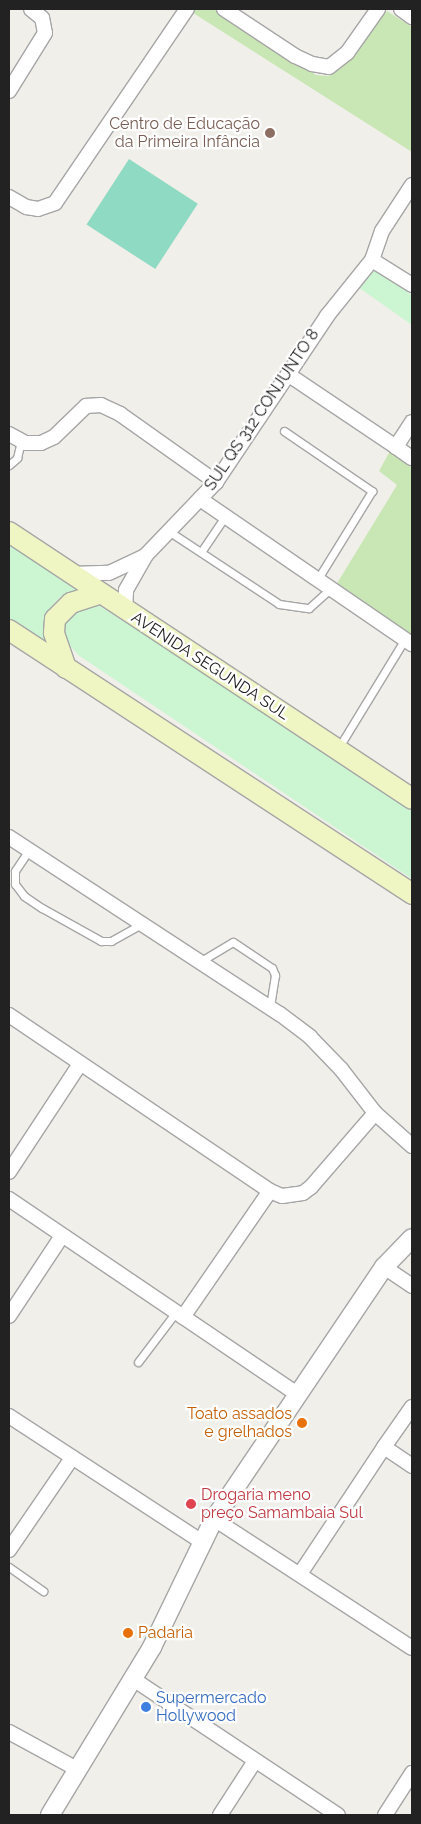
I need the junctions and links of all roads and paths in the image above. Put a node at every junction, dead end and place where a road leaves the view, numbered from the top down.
1 (31, 9) edge
2 (187, 9) edge
3 (224, 9) edge
4 (378, 9) edge
5 (401, 9) edge
6 (412, 16) edge
7 (11, 82) edge
8 (412, 185) edge
9 (9, 197) edge
10 (372, 260) junction
11 (412, 286) edge
12 (289, 375) junction
13 (412, 422) edge
14 (284, 431) dead end
15 (9, 434) edge
16 (22, 441) junction
17 (396, 447) junction
18 (412, 458) edge
19 (9, 465) edge
20 (216, 482) junction
21 (200, 500) junction
22 (224, 518) junction
23 (9, 532) edge
24 (170, 532) junction
25 (201, 552) junction
26 (146, 555) junction
27 (70, 574) junction
28 (316, 581) junction
29 (329, 590) junction
30 (99, 594) junction
31 (125, 611) junction
32 (9, 630) edge
33 (409, 642) edge
34 (66, 668) junction
35 (338, 748) junction
36 (412, 799) edge
37 (9, 837) edge
38 (29, 850) junction
39 (412, 894) edge
40 (144, 923) junction
41 (201, 961) junction
42 (270, 1007) junction
43 (9, 1015) edge
44 (80, 1064) junction
45 (375, 1113) junction
46 (412, 1146) edge
47 (9, 1172) edge
48 (270, 1191) junction
49 (9, 1199) edge
50 (62, 1236) junction
51 (412, 1238) edge
52 (384, 1267) junction
53 (412, 1286) edge
54 (180, 1314) junction
55 (9, 1316) edge
56 (138, 1362) dead end
57 (298, 1395) junction
58 (412, 1406) edge
59 (9, 1416) edge
60 (384, 1447) junction
61 (72, 1458) junction
62 (412, 1466) edge
63 (214, 1519) junction
64 (201, 1541) junction
65 (9, 1550) edge
66 (9, 1567) edge
67 (300, 1574) junction
68 (43, 1590) dead end
69 (412, 1648) edge
70 (133, 1679) junction
71 (9, 1732) edge
72 (255, 1761) junction
73 (77, 1769) junction
74 (412, 1773) edge
75 (54, 1814) edge
76 (220, 1815) edge
77 (338, 1815) edge
78 (385, 1815) edge

1 - 7 street
2 - 9 street
3 - 4 street
5 - 6 street
8 - 10 street
10 - 11 street
10 - 12 street, SUL QS 312 CONJUNTO 8
12 - 17 street
12 - 20 street, SUL QS 312 CONJUNTO 8
13 - 17 street
14 - 28 lane
15 - 16 street
16 - 19 lane
16 - 20 street
17 - 18 street
20 - 21 street, SUL QS 312 CONJUNTO 8
21 - 22 street
21 - 24 street, SUL QS 312 CONJUNTO 8
22 - 25 lane
22 - 28 street
23 - 27 main road, AVENIDA SEGUNDA SUL
24 - 25 lane
24 - 26 street, SUL QS 312 CONJUNTO 8
25 - 29 lane
26 - 27 street, SUL QS 312 CONJUNTO 8
26 - 31 street, SUL QS 312 CONJUNTO 8
27 - 30 main road, AVENIDA SEGUNDA SUL
28 - 29 street
29 - 33 street
30 - 31 main road, AVENIDA SEGUNDA SUL
30 - 34 main road
31 - 35 main road, AVENIDA SEGUNDA SUL
32 - 34 main road
33 - 35 lane
34 - 39 main road
35 - 36 main road, AVENIDA SEGUNDA SUL
37 - 38 street
38 - 40 street
38 - 40 lane
40 - 41 street
41 - 42 street
41 - 42 lane
42 - 45 street
43 - 44 street
44 - 47 street
44 - 48 street
45 - 46 street
45 - 48 street
48 - 54 street
49 - 50 street
50 - 54 street
50 - 55 street
51 - 52 street
52 - 53 street
52 - 57 street
54 - 56 lane
54 - 57 street
57 - 63 street
58 - 60 street
59 - 61 street
60 - 62 street
60 - 67 street
61 - 64 street
61 - 65 street
63 - 64 street
63 - 67 street
64 - 70 street
66 - 68 lane
67 - 69 street
70 - 72 street
70 - 73 street
71 - 73 street
72 - 76 street
72 - 77 street
73 - 75 street
74 - 78 street

